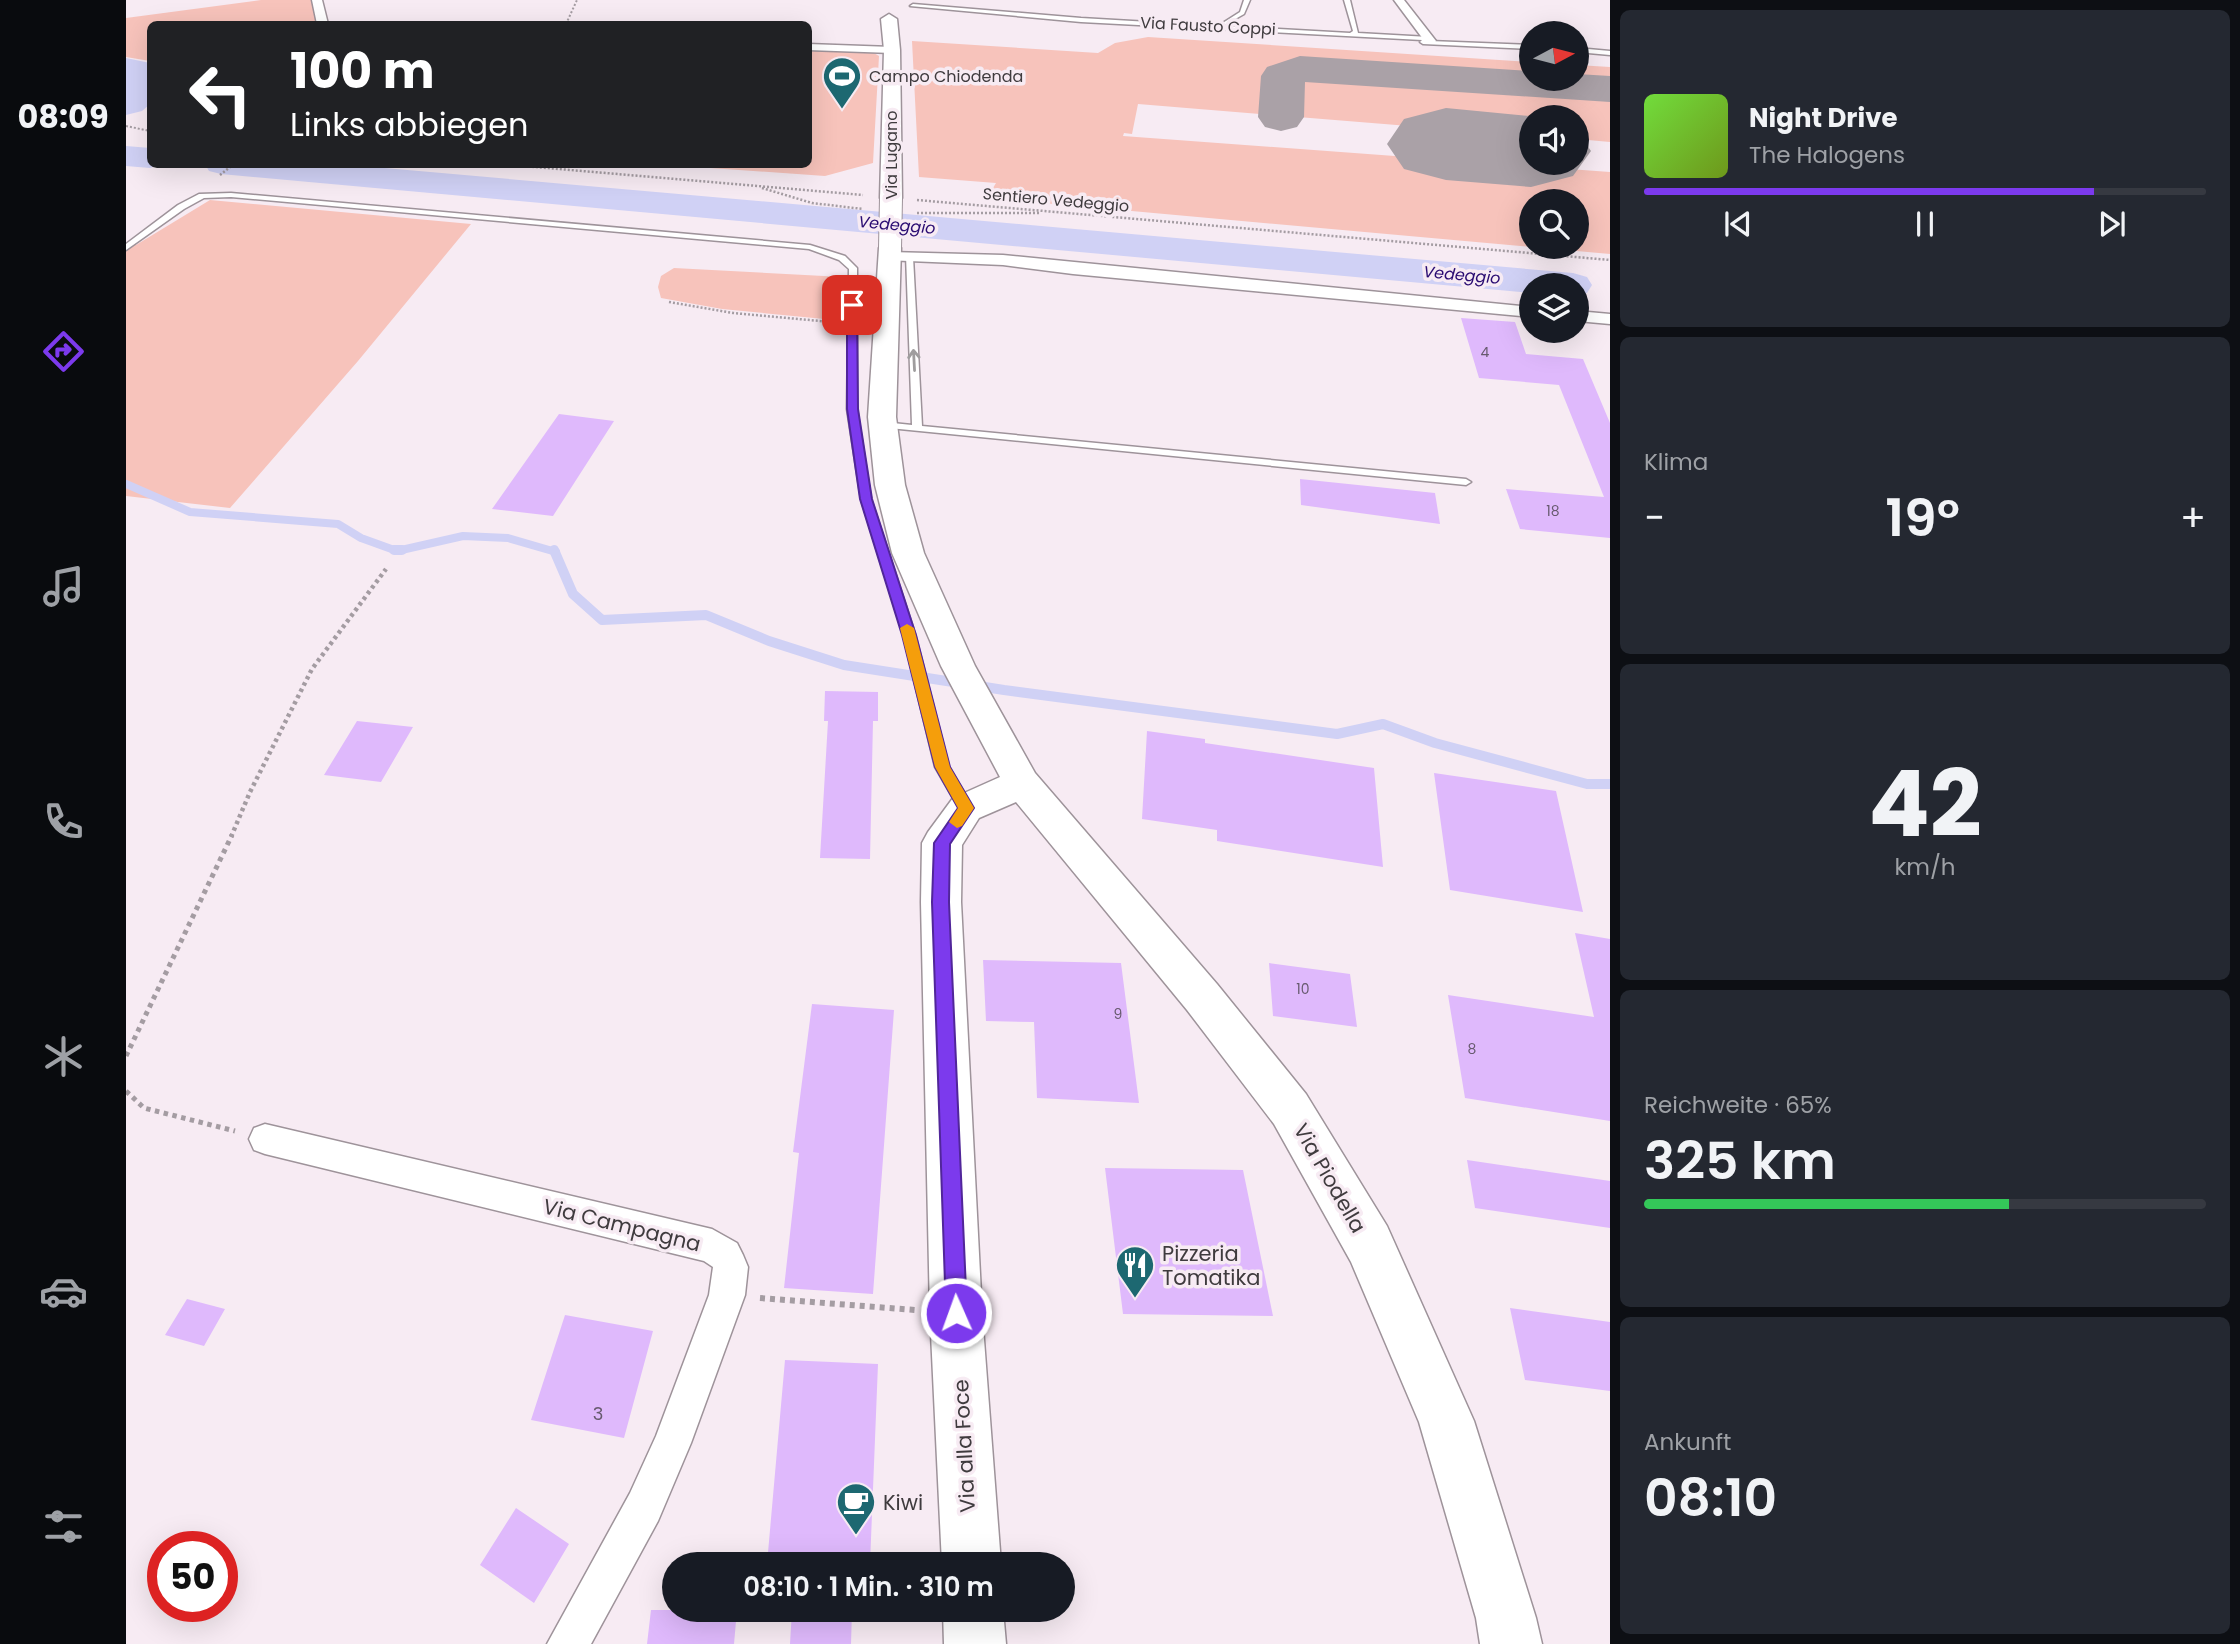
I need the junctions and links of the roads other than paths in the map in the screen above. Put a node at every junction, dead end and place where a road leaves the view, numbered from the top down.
1 (317, 0) edge
2 (1247, 0) edge
3 (1347, 0) edge
4 (1399, 0) edge
5 (908, 8) joint
6 (322, 21) edge
7 (1159, 24) junction
8 (1218, 26) junction
9 (1266, 33) junction
10 (1354, 34) junction
11 (1429, 40) junction
12 (1519, 46) edge
13 (812, 47) edge
14 (892, 50) junction
15 (1589, 51) edge
16 (1610, 53) edge
17 (126, 248) edge
18 (896, 254) junction
19 (1519, 311) edge
20 (1589, 317) edge
21 (1610, 319) edge
22 (883, 425) junction
23 (917, 428) junction
24 (1466, 482) dead end
25 (1022, 783) junction
26 (966, 808) junction
27 (265, 1139) road end
28 (970, 1552) edge
29 (974, 1622) edge
30 (568, 1644) edge
31 (975, 1644) edge
32 (1510, 1644) edge

1 - 6 street
2 - 8 lane
3 - 10 lane
4 - 11 street
5 - 7 lane, Via Fausto Coppi
5 - 14 main road, Via Lugano
7 - 8 lane, Via Fausto Coppi
7 - 9 lane
8 - 10 lane, Via Fausto Coppi
9 - 10 lane
9 - 11 lane
10 - 11 lane, Via Fausto Coppi
11 - 12 lane, Via Fausto Coppi
13 - 14 street
14 - 18 main road, Via Lugano, bridge
15 - 16 lane
17 - 26 lane
18 - 19 street
18 - 22 main road, Via Lugano
23 -> 18 lane
20 - 21 street
22 - 23 lane
22 - 25 main road, Via Piodella
23 - 24 lane
25 - 26 main road
25 - 32 main road, Via Piodella
26 - 28 main road, Via alla Foce
27 - 30 street, Via Campagna
29 - 31 main road

